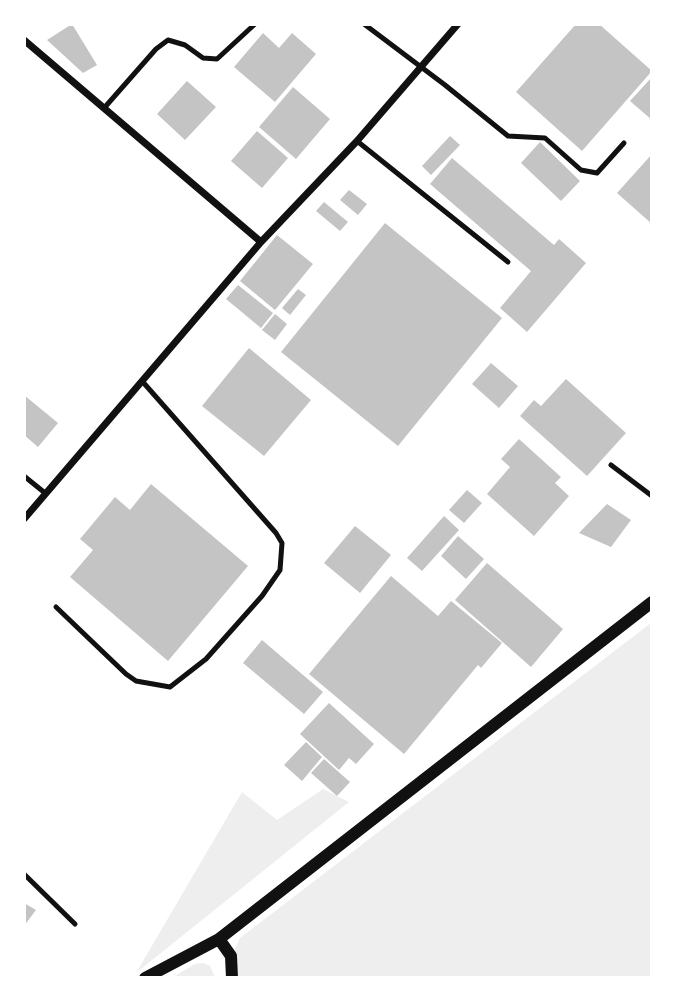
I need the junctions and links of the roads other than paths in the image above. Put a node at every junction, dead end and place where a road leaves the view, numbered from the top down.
1 (256, 24) edge
2 (364, 24) edge
3 (458, 24) edge
4 (24, 40) edge
5 (419, 66) junction
6 (105, 107) junction
7 (358, 141) junction
8 (624, 143) dead end
9 (261, 242) junction
10 (508, 262) dead end
11 (142, 381) junction
12 (611, 465) dead end
13 (24, 476) edge
14 (45, 493) junction
15 (652, 496) edge
16 (24, 519) edge
17 (652, 602) edge
18 (56, 607) dead end
19 (24, 874) edge
20 (75, 924) dead end
21 (219, 939) junction
22 (145, 978) edge
23 (232, 978) edge

1 - 6 lane
2 - 5 lane
3 - 5 street
4 - 6 street
5 - 7 street
5 - 8 lane
6 - 9 street
7 - 9 street
7 - 10 lane
9 - 11 street
11 - 14 street
11 - 18 lane
12 - 15 lane
13 - 14 lane
14 - 16 street
17 - 21 street
19 - 20 lane
21 - 22 street
21 - 23 street

